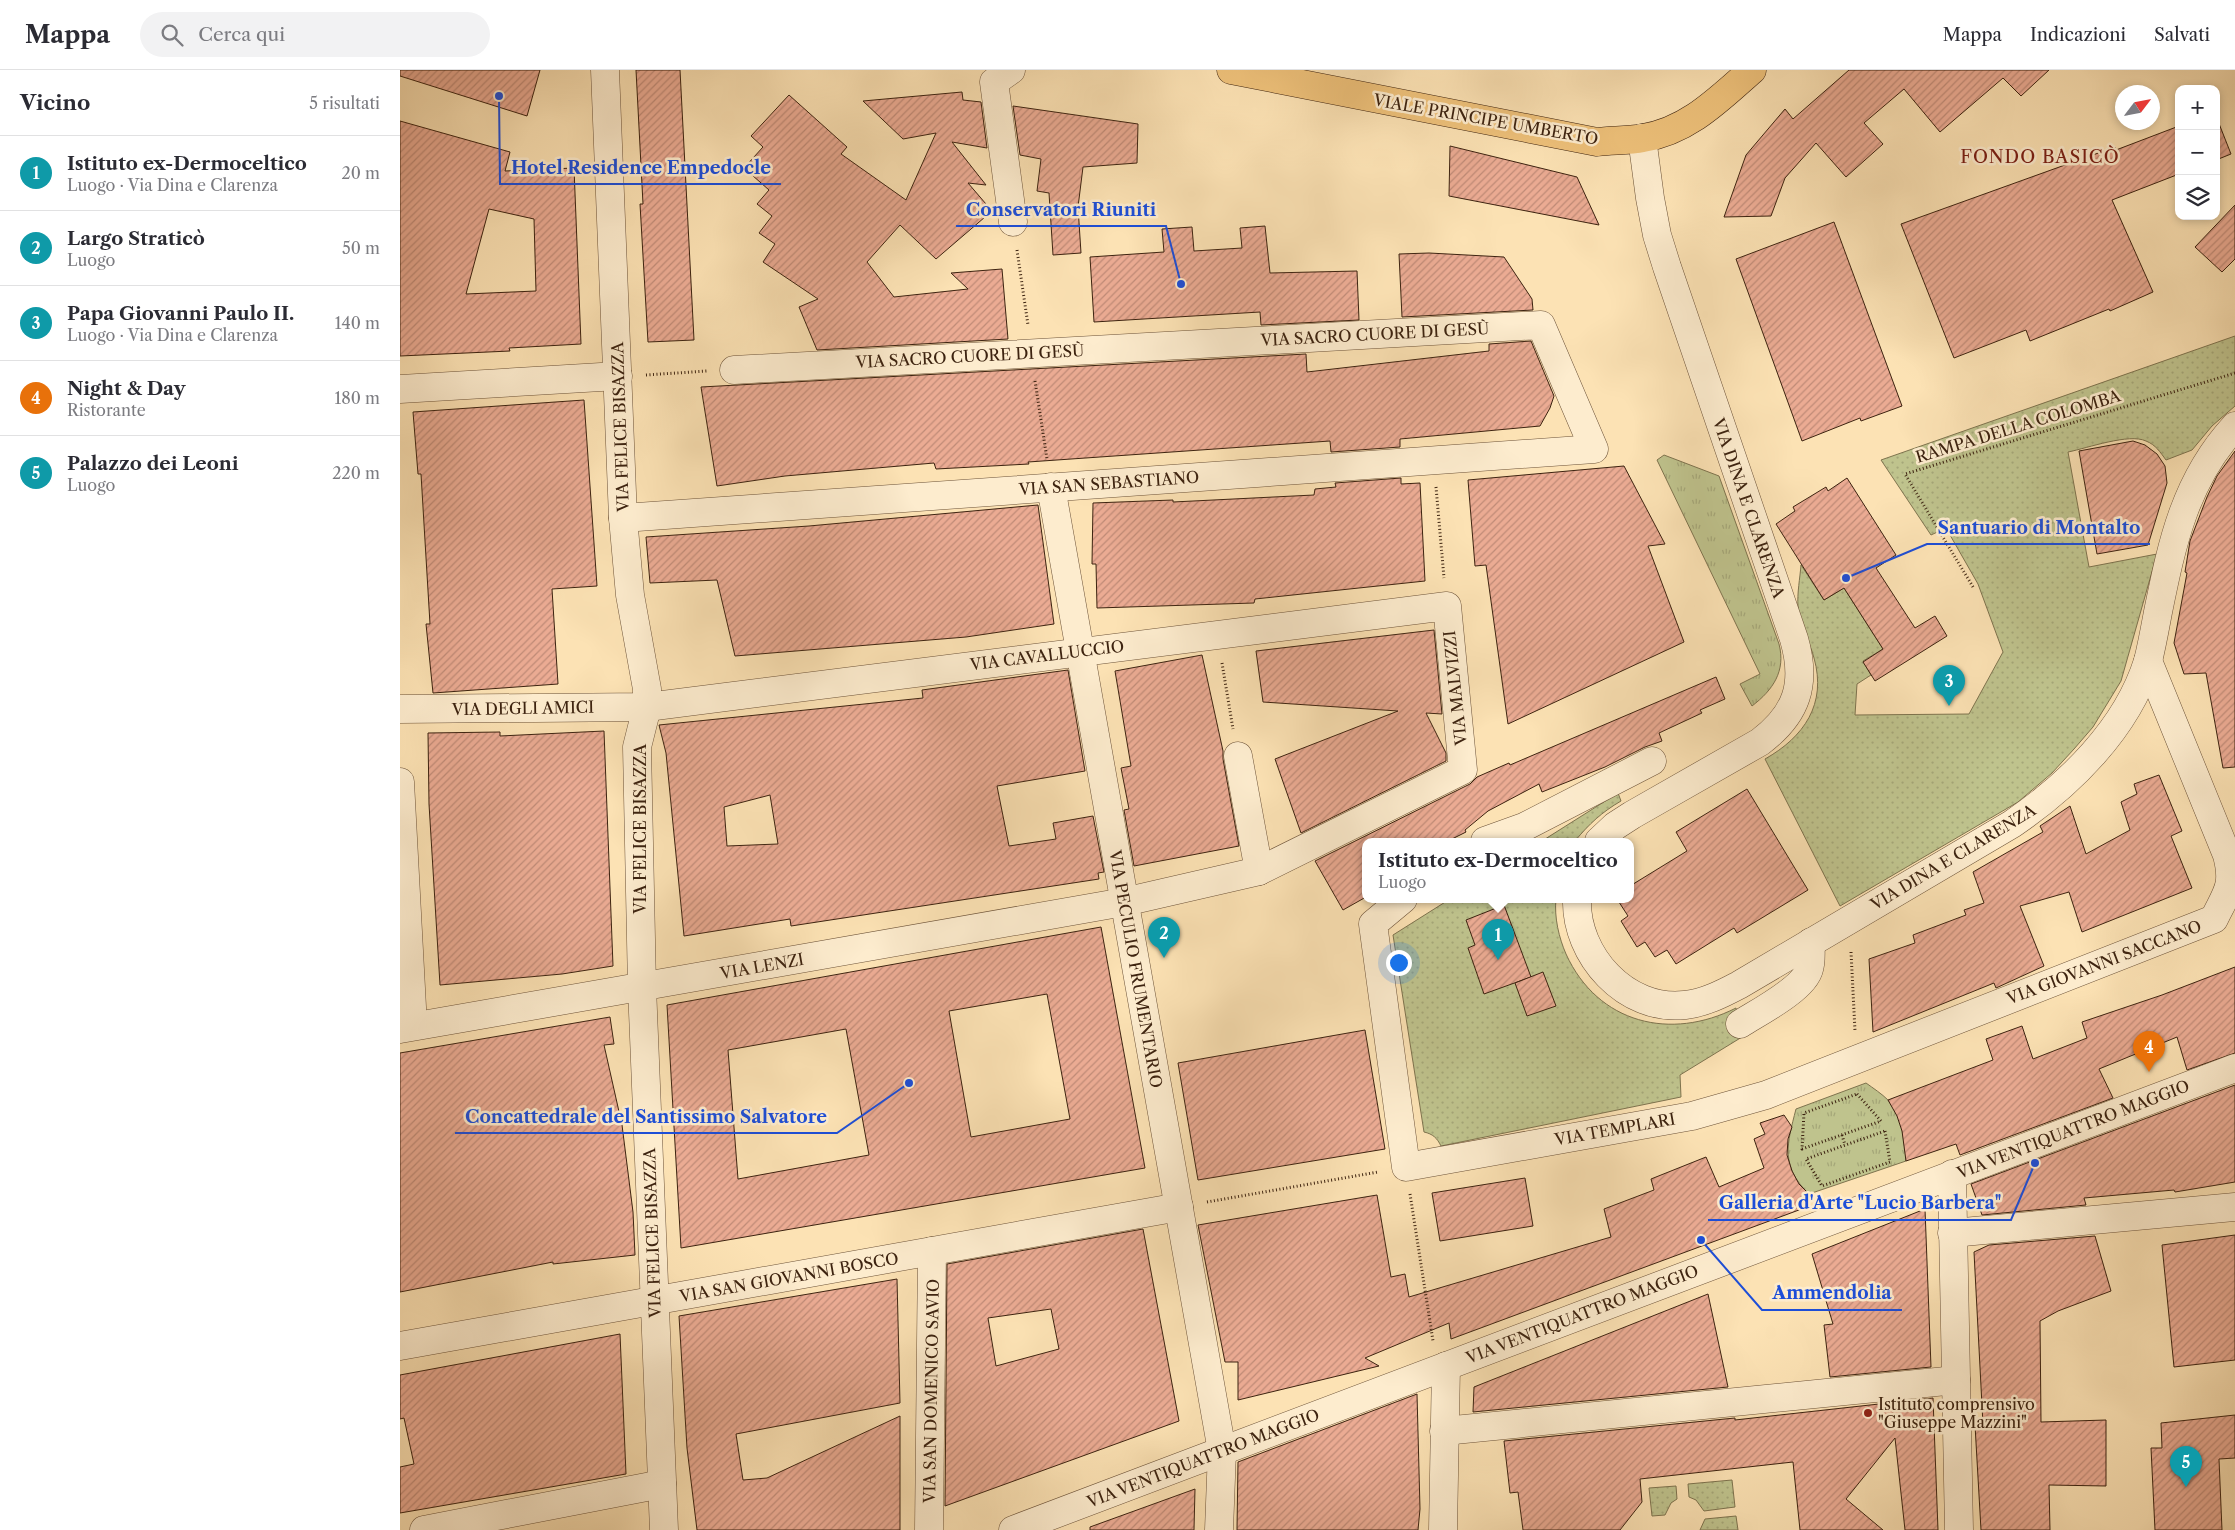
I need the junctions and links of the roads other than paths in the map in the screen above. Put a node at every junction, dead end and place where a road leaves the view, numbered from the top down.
1 (605, 70) edge
2 (1011, 70) edge
3 (1231, 70) edge
4 (1752, 70) edge
5 (1642, 138) junction
6 (1013, 222) dead end
7 (734, 370) road end
8 (618, 376) junction
9 (400, 388) edge
10 (2235, 426) edge
11 (1594, 448) joint
12 (1051, 487) junction
13 (623, 518) junction
14 (1447, 606) joint
15 (1080, 651) junction
16 (2148, 661) junction
17 (647, 707) junction
18 (400, 709) edge
19 (1238, 756) road end
20 (1652, 761) dead end
21 (1463, 770) joint
22 (400, 782) edge
23 (1493, 838) edge
24 (1602, 838) edge
25 (1259, 871) junction
26 (1124, 902) junction
27 (1398, 903) edge
28 (1577, 903) edge
29 (1811, 942) junction
30 (642, 987) junction
31 (1740, 1024) dead end
32 (406, 1028) edge
33 (2235, 1068) edge
34 (1820, 1074) joint
35 (1952, 1174) junction
36 (1179, 1207) junction
37 (2235, 1207) edge
38 (1952, 1233) junction
39 (932, 1251) junction
40 (655, 1301) junction
41 (400, 1346) edge
42 (1446, 1366) junction
43 (1956, 1380) junction
44 (1444, 1431) junction
45 (1222, 1451) junction
46 (662, 1484) junction
47 (424, 1530) edge
48 (664, 1530) edge
49 (929, 1530) edge
50 (1014, 1530) edge
51 (1219, 1530) edge
52 (1443, 1530) edge
53 (1959, 1530) edge

1 - 8 street, VIA FELICE BISAZZA
2 - 6 street
3 - 5 main road, VIALE PRINCIPE UMBERTO
4 - 5 main road, VIALE PRINCIPE UMBERTO
5 - 24 street, VIA DINA E CLARENZA
7 - 11 street, VIA SACRO CUORE DI GESÙ
8 - 9 street
8 - 13 street, VIA FELICE BISAZZA
10 - 16 street, VIA DINA E CLARENZA
11 - 12 street, VIA SAN SEBASTIANO
12 - 13 street, VIA SAN SEBASTIANO
12 - 15 street, VIA PECULIO FRUMENTARIO
13 - 17 street, VIA FELICE BISAZZA
14 - 15 street, VIA CAVALLUCCIO
14 - 21 street, VIA MALVIZZI
15 - 17 street, VIA CAVALLUCCIO
15 - 26 street, VIA PECULIO FRUMENTARIO
16 - 29 street, VIA DINA E CLARENZA
16 - 34 street, VIA GIOVANNI SACCANO
17 - 18 street, VIA DEGLI AMICI
17 - 30 street, VIA FELICE BISAZZA
19 - 25 street
20 - 23 street
21 - 25 street, VIA LENZI
22 - 32 street
25 - 26 street, VIA LENZI
26 - 30 street, VIA LENZI
26 - 36 street, VIA PECULIO FRUMENTARIO
27 - 34 street, VIA TEMPLARI
28 - 29 street, VIA DINA E CLARENZA
29 - 31 street
30 - 32 street, VIA LENZI
30 - 40 street, VIA FELICE BISAZZA
33 - 35 street, VIA VENTIQUATTRO MAGGIO
35 - 38 street
35 - 42 street, VIA VENTIQUATTRO MAGGIO
36 - 39 street, VIA SAN GIOVANNI BOSCO
36 - 45 street, VIA PECULIO FRUMENTARIO
37 - 38 street
38 - 43 street
39 - 40 street, VIA SAN GIOVANNI BOSCO
39 - 49 street, VIA SAN DOMENICO SAVIO
40 - 41 street, VIA SAN GIOVANNI BOSCO
40 - 46 street, VIA FELICE BISAZZA
42 - 44 street
42 - 45 street, VIA VENTIQUATTRO MAGGIO
43 - 44 street
43 - 53 street
44 - 52 street
45 - 50 street, VIA VENTIQUATTRO MAGGIO
45 - 51 street, VIA PECULIO FRUMENTARIO
46 - 47 street
46 - 48 street, VIA FELICE BISAZZA

